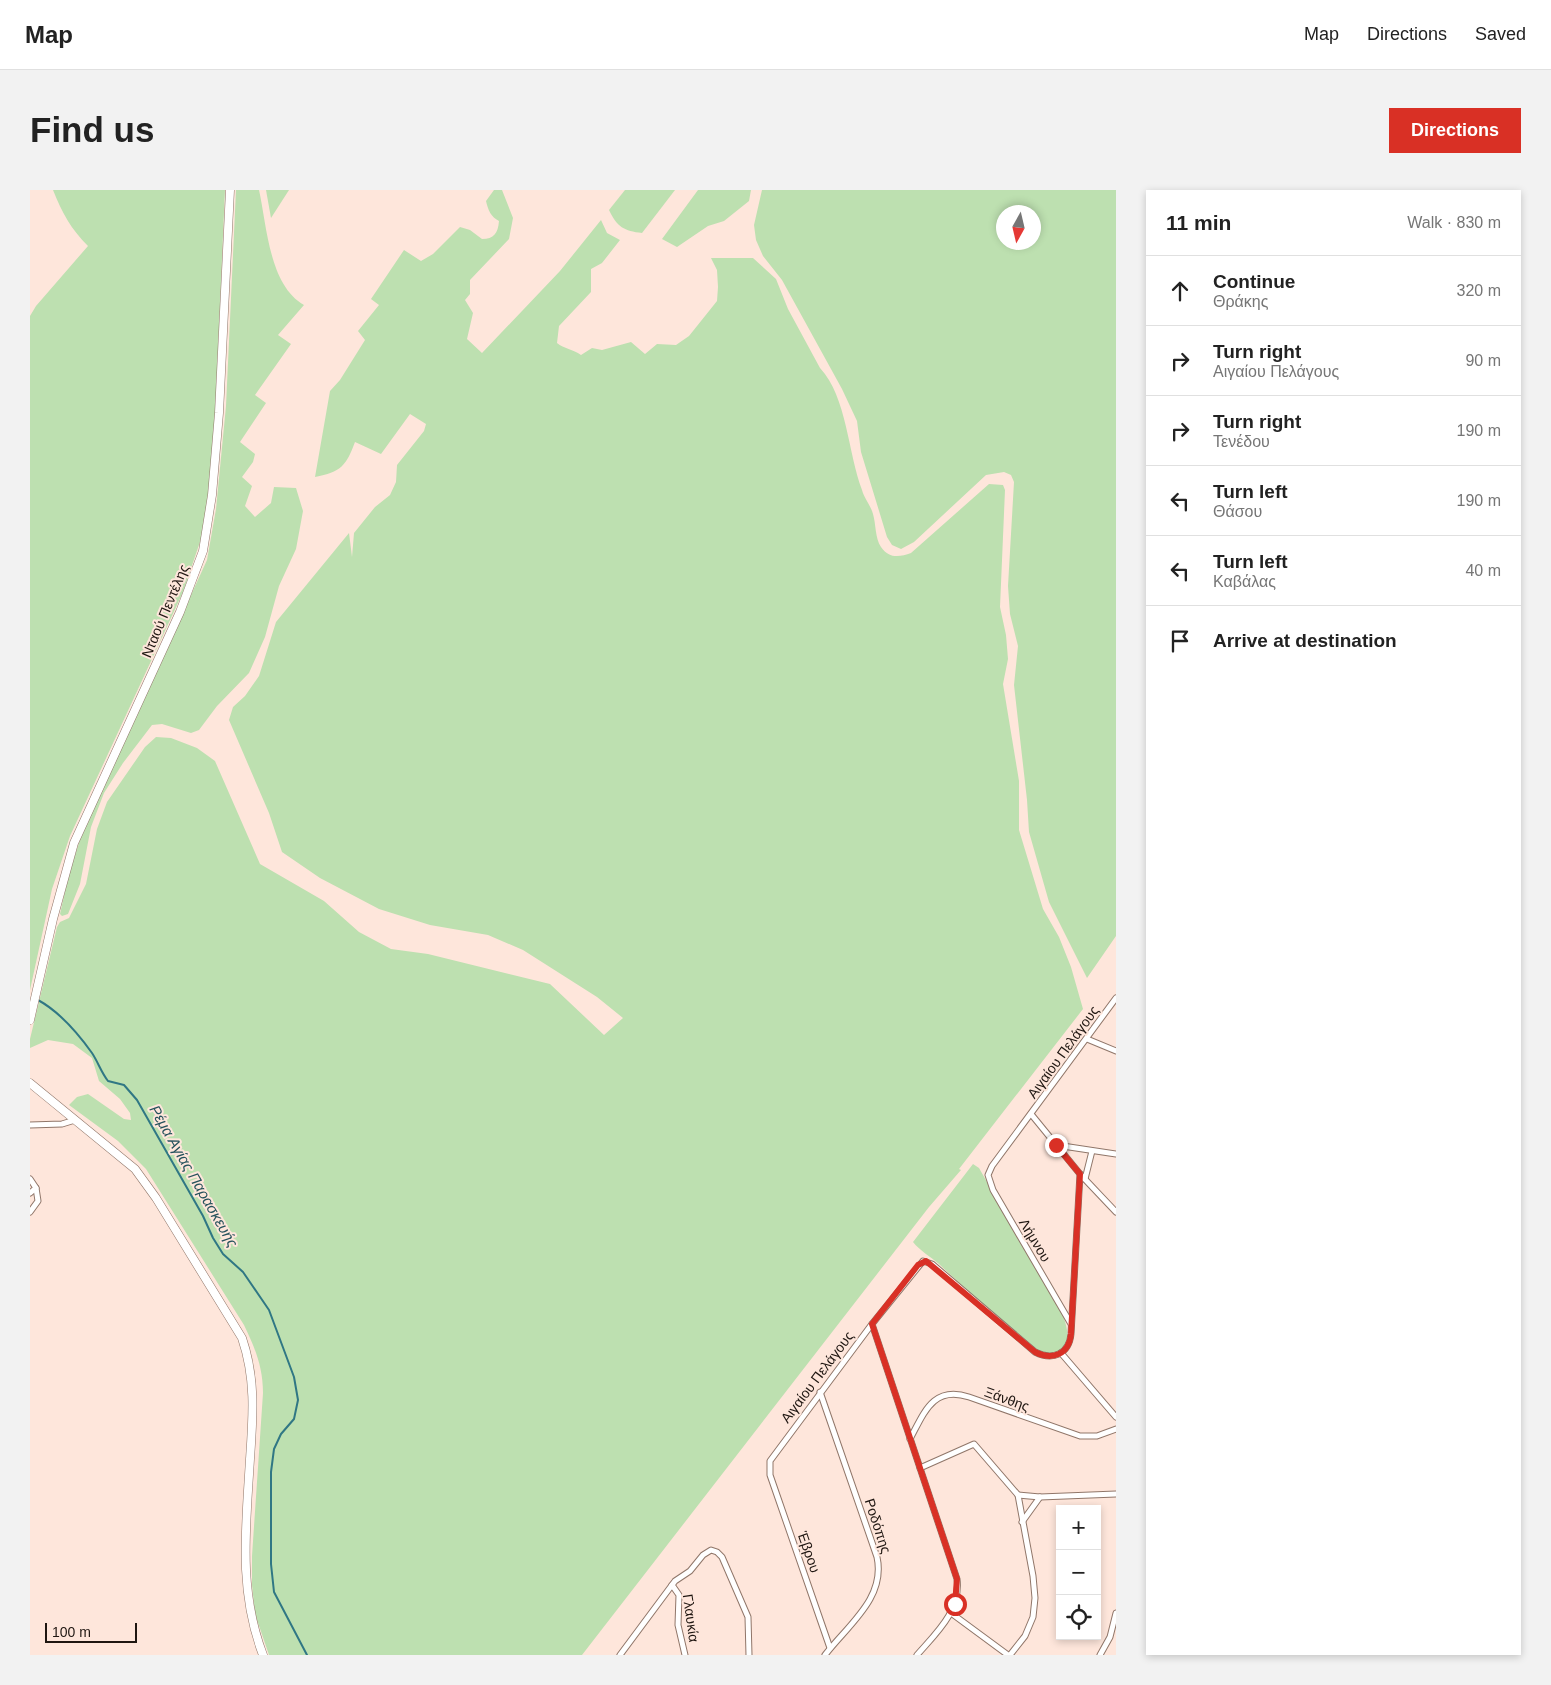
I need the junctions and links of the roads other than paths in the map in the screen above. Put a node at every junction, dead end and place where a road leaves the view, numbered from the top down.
1 (230, 190) edge
2 (1116, 998) edge
3 (30, 1020) edge
4 (1087, 1039) junction
5 (1116, 1051) edge
6 (30, 1084) edge
7 (1031, 1114) junction
8 (75, 1120) junction
9 (30, 1125) edge
10 (1056, 1145) junction
11 (1092, 1151) junction
12 (1116, 1154) edge
13 (992, 1166) joint
14 (1080, 1174) junction
15 (30, 1179) edge
16 (1085, 1179) junction
17 (36, 1188) junction
18 (30, 1193) edge
19 (30, 1212) edge
20 (1116, 1212) edge
21 (872, 1324) junction
22 (1071, 1324) junction
23 (1062, 1353) junction
24 (820, 1392) junction
25 (1116, 1417) edge
26 (1116, 1429) edge
27 (910, 1439) junction
28 (769, 1462) joint
29 (920, 1468) junction
30 (1116, 1494) edge
31 (1018, 1495) junction
32 (1040, 1497) junction
33 (1022, 1523) junction
34 (672, 1585) junction
35 (951, 1613) junction
36 (1116, 1613) edge
37 (830, 1648) junction
38 (263, 1655) edge
39 (620, 1655) edge
40 (685, 1655) edge
41 (749, 1655) edge
42 (825, 1655) edge
43 (917, 1655) edge
44 (1009, 1655) edge
45 (1100, 1655) edge

1 - 3 street, Νταού Πεντέλης
2 - 4 street, Αιγαίου Πελάγους
4 - 5 street
4 - 7 street, Αιγαίου Πελάγους
6 - 8 street
7 - 10 street
7 - 13 street, Αιγαίου Πελάγους
8 - 9 street
8 - 38 street
10 - 11 street
10 - 14 street
11 - 12 street
11 - 16 street
13 - 22 street, Λήμνου
14 - 16 street
14 - 22 street
15 - 17 street
16 - 20 street
17 - 18 street
17 - 19 street
21 - 23 street, Αιγαίου Πελάγους
21 - 24 street, Αιγαίου Πελάγους
21 - 27 street
22 - 23 street
23 - 25 street
24 - 28 street, Αιγαίου Πελάγους
24 - 37 street, Ροδόπης
26 - 27 street, Ξάνθης
27 - 29 street
28 - 37 street, Έβρου
29 - 31 street
29 - 35 street
30 - 32 street
31 - 32 street
31 - 33 street
32 - 33 street
33 - 44 street
34 - 39 street
34 - 40 street, Γλαυκία
34 - 41 street
35 - 43 street
35 - 44 street
36 - 45 street
37 - 42 street, Ροδόπης

